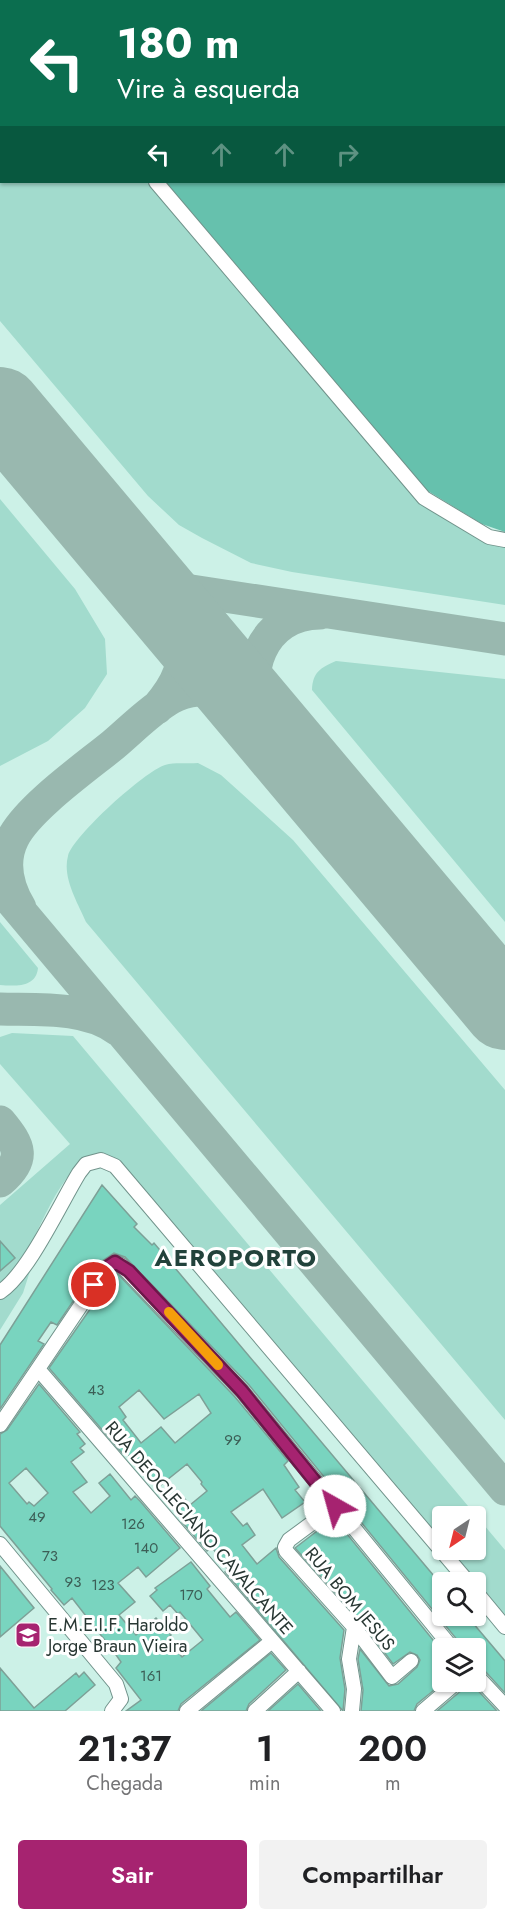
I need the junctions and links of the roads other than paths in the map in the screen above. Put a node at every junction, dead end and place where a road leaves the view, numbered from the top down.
1 (157, 183) edge
2 (505, 540) edge
3 (0, 1292) edge
4 (38, 1369) junction
5 (0, 1425) edge
6 (335, 1506) junction
7 (0, 1544) edge
8 (460, 1572) edge
9 (486, 1604) edge
10 (354, 1627) junction
11 (505, 1627) edge
12 (444, 1638) edge
13 (272, 1641) junction
14 (411, 1661) dead end
15 (299, 1671) junction
16 (486, 1686) edge
17 (445, 1692) edge
18 (505, 1706) edge
19 (112, 1711) edge
20 (187, 1711) edge
21 (255, 1711) edge
22 (333, 1711) edge
23 (352, 1711) edge
24 (423, 1711) edge

1 - 2 street
3 - 8 street
4 - 5 street
4 - 6 street
4 - 13 street, RUA DEOCLECIANO CAVALCANTE
6 - 10 street, RUA BOM JESUS
6 - 12 street
7 - 19 street
9 - 11 street
10 - 14 street, RUA BOM JESUS
10 - 23 street
13 - 15 street, RUA DEOCLECIANO CAVALCANTE
13 - 20 street
15 - 21 street
15 - 22 street, RUA DEOCLECIANO CAVALCANTE
16 - 18 street
17 - 24 street

